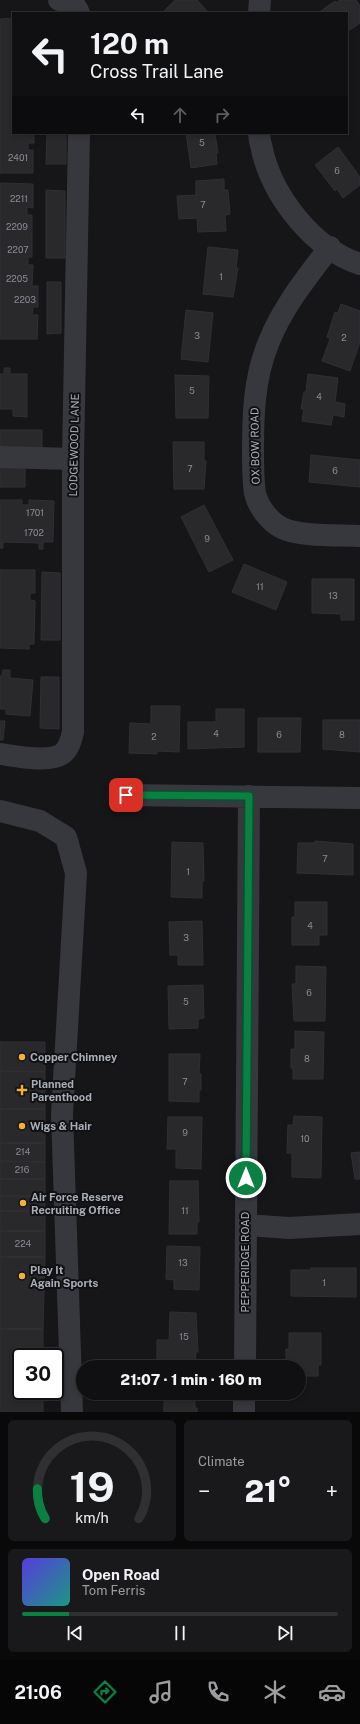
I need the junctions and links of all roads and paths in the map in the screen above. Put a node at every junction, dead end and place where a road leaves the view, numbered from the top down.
1 (260, 0) edge
2 (259, 12) edge
3 (79, 134) edge
4 (259, 134) edge
5 (330, 247) junction
6 (360, 264) edge
7 (0, 458) edge
8 (73, 459) junction
9 (360, 536) edge
10 (0, 754) edge
11 (126, 795) dead end
12 (249, 796) junction
13 (360, 798) edge
14 (0, 811) edge
15 (360, 1224) edge
16 (246, 1225) junction
17 (245, 1360) edge
18 (244, 1400) edge
19 (72, 1412) edge
20 (244, 1412) edge

1 - 2 street
3 - 8 street, LODGEWOOD LANE
4 - 5 street
5 - 6 street
5 - 9 street, OX BOW ROAD
7 - 8 street
8 - 10 street, LODGEWOOD LANE
11 - 12 street
12 - 13 street
12 - 16 street, PEPPERIDGE ROAD
14 - 19 street
15 - 16 street
16 - 17 street, PEPPERIDGE ROAD
18 - 20 street

